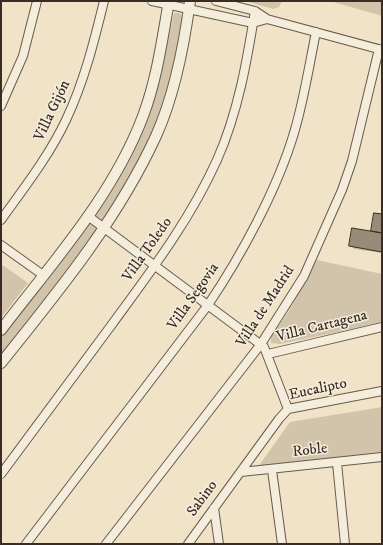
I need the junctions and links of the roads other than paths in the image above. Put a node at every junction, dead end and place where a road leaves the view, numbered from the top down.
1 (37, 1) edge
2 (104, 1) edge
3 (152, 1) edge
4 (216, 1) edge
5 (169, 3) edge
6 (190, 5) edge
7 (255, 11) junction
8 (267, 19) junction
9 (253, 24) junction
10 (316, 32) junction
11 (380, 50) edge
12 (1, 106) edge
13 (88, 216) junction
14 (1, 220) edge
15 (105, 227) junction
16 (1, 245) edge
17 (156, 265) junction
18 (43, 275) junction
19 (208, 305) junction
20 (382, 327) edge
21 (1, 330) edge
22 (261, 344) junction
23 (268, 354) junction
24 (1, 363) edge
25 (382, 392) edge
26 (288, 409) junction
27 (382, 457) edge
28 (337, 463) junction
29 (272, 470) junction
30 (241, 472) junction
31 (1, 474) edge
32 (214, 508) junction
33 (26, 544) edge
34 (106, 544) edge
35 (188, 544) edge
36 (219, 544) edge
37 (282, 544) edge
38 (345, 544) edge

1 - 12 street
2 - 14 street, Villa Gijón
3 - 5 street
4 - 7 street
5 - 6 street
5 - 13 street
6 - 9 street
6 - 15 street
7 - 8 street
7 - 9 street, Villa Toledo
8 - 9 street
8 - 10 street
9 - 17 street, Villa Toledo
10 - 11 street
10 - 19 street, Villa Segovia
11 - 22 street, Villa de Madrid
13 - 15 street
13 - 18 street
15 - 17 street
15 - 24 street
16 - 18 street
17 - 19 street
17 - 31 street, Villa Toledo
18 - 21 street
19 - 22 street
19 - 33 street, Villa Segovia
20 - 23 street, Villa Cartagena
22 - 23 street
22 - 34 street, Villa de Madrid
23 - 26 street
25 - 26 street, Eucalipto
26 - 30 street, Eucalipto
27 - 28 street, Roble
28 - 29 street, Roble
28 - 38 street
29 - 30 street, Roble
29 - 37 street
30 - 32 street, Sabino
32 - 35 street, Sabino
32 - 36 street

